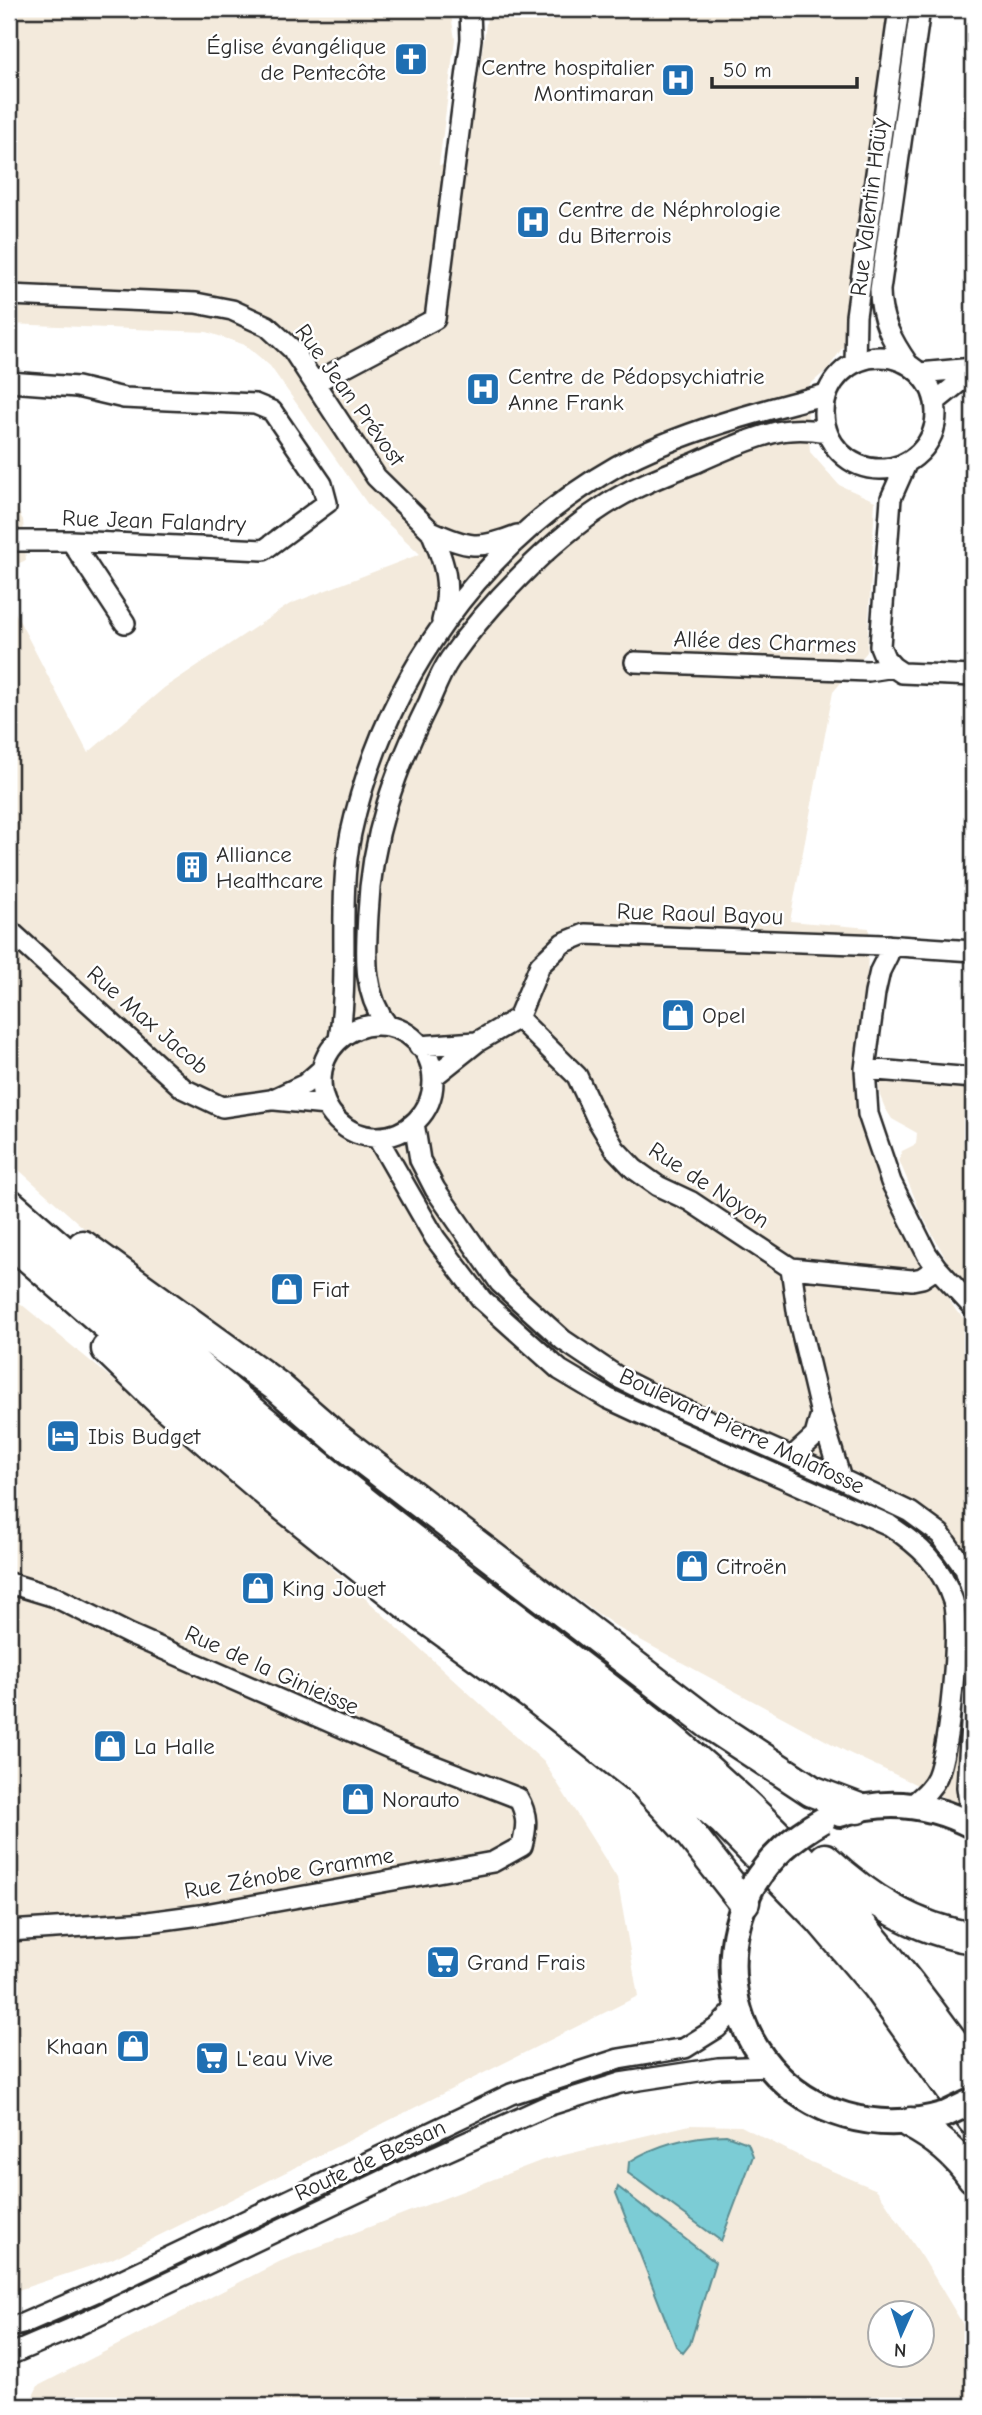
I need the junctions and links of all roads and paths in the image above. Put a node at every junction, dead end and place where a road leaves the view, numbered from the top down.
1 (470, 9) edge
2 (899, 9) edge
3 (920, 9) edge
4 (9, 295) edge
5 (855, 363) junction
6 (914, 369) junction
7 (973, 370) edge
8 (9, 382) edge
9 (316, 382) junction
10 (827, 394) junction
11 (935, 402) junction
12 (827, 432) junction
13 (907, 462) junction
14 (868, 468) junction
15 (891, 498) junction
16 (431, 531) junction
17 (522, 534) junction
18 (9, 538) edge
19 (71, 541) junction
20 (125, 622) dead end
21 (441, 626) junction
22 (635, 662) dead end
23 (893, 667) junction
24 (973, 676) edge
25 (9, 930) edge
26 (888, 945) junction
27 (973, 951) edge
28 (519, 1018) junction
29 (388, 1026) junction
30 (339, 1039) junction
31 (477, 1042) junction
32 (419, 1046) junction
33 (322, 1069) junction
34 (865, 1069) junction
35 (433, 1077) junction
36 (973, 1078) edge
37 (271, 1100) junction
38 (326, 1105) junction
39 (414, 1123) junction
40 (377, 1137) junction
41 (9, 1190) edge
42 (9, 1204) edge
43 (9, 1240) edge
44 (9, 1248) edge
45 (791, 1268) junction
46 (937, 1268) junction
47 (973, 1307) edge
48 (821, 1414) junction
49 (792, 1457) junction
50 (841, 1479) junction
51 (415, 1543) junction
52 (9, 1583) edge
53 (973, 1594) edge
54 (973, 1694) edge
55 (518, 1798) joint
56 (912, 1805) junction
57 (857, 1808) junction
58 (972, 1826) edge
59 (748, 1894) junction
60 (9, 1931) edge
61 (973, 1937) edge
62 (738, 2007) junction
63 (769, 2066) junction
64 (973, 2071) edge
65 (973, 2101) edge
66 (960, 2117) edge
67 (910, 2123) junction
68 (973, 2177) edge
69 (9, 2327) edge
70 (9, 2355) edge

1 - 9 street
2 - 5 street, Rue Valentin Haüy
3 - 6 street, Rue Valentin Haüy
4 - 9 street, Rue Jean Prévost
5 - 6 street
5 - 10 street
6 - 7 street
6 - 11 street
7 - 11 street
8 - 19 street, Rue Jean Falandry
9 - 16 street, Rue Jean Prévost
10 - 12 street
10 - 17 street
11 - 13 street
12 - 14 street
12 - 29 street
13 - 14 street
13 - 15 street, Allée des Charmes
14 - 15 street
15 - 23 street, Allée des Charmes
16 - 17 street, Rue Jean Prévost
16 - 21 street, Rue Jean Prévost
17 - 21 street
18 - 19 street, Rue Jean Falandry
19 - 20 street
21 - 30 street
22 - 23 street, Allée des Charmes
23 - 24 street, Allée des Charmes
25 - 37 street, Rue Max Jacob
26 - 27 street, Rue Raoul Bayou
26 - 28 street, Rue Raoul Bayou
26 - 34 street
28 - 31 street
28 - 45 street, Rue de Noyon
29 - 30 street
29 - 32 street
30 - 33 street
31 - 32 street
31 - 35 street
32 - 35 street
33 - 37 street, Rue Max Jacob
33 - 38 street
34 - 36 street
34 - 46 street
35 - 39 street
37 - 38 street, Rue Max Jacob
38 - 40 street
39 - 40 street
39 - 49 street, Boulevard Pierre Malafosse
40 - 56 street, Boulevard Pierre Malafosse
41 - 57 highway
42 - 51 highway
43 - 66 highway
44 - 59 highway
45 - 46 street, Rue de Noyon
45 - 48 street
46 - 47 street
48 - 49 street
48 - 50 street
49 - 50 street, Boulevard Pierre Malafosse
50 - 53 street, Boulevard Pierre Malafosse
51 - 61 highway
51 - 64 highway
52 - 55 street, Rue de la Ginieisse
54 - 58 street
55 - 60 street, Rue Zénobe Gramme
56 - 57 main road
56 - 58 main road
57 - 59 main road, bridge
59 - 62 main road
62 - 63 main road
62 - 69 street, Route de Bessan
63 - 67 main road
63 - 70 street, Route de Bessan
65 - 66 main road, bridge
66 - 67 main road
67 - 68 highway

